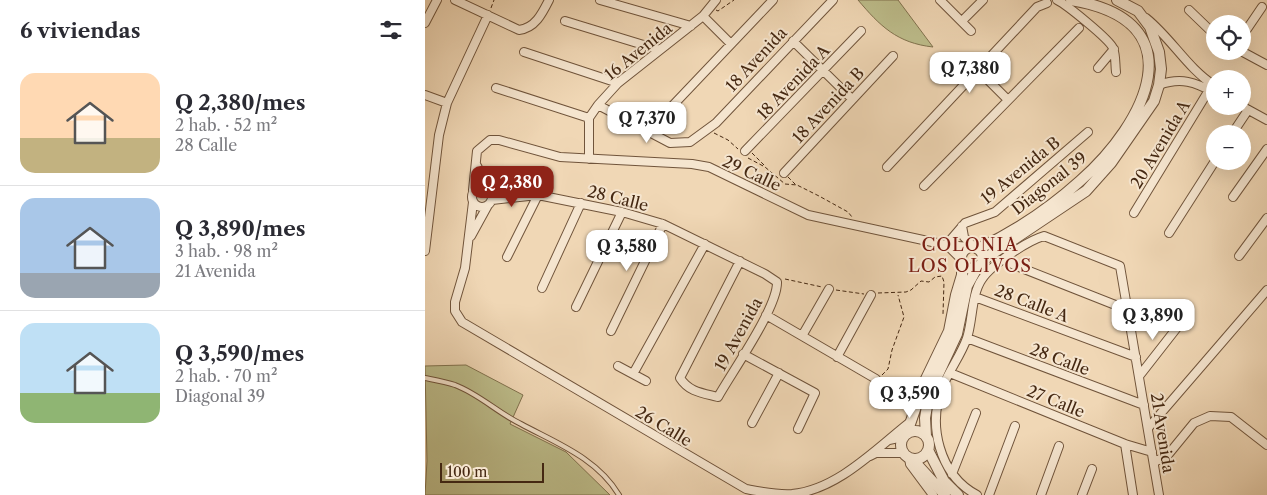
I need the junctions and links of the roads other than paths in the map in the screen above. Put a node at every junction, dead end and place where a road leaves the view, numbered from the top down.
1 (437, 0) edge
2 (455, 0) edge
3 (549, 0) edge
4 (600, 0) edge
5 (716, 0) edge
6 (773, 0) edge
7 (833, 0) edge
8 (940, 0) edge
9 (983, 0) edge
10 (1057, 0) edge
11 (1071, 0) edge
12 (1117, 0) edge
13 (1041, 2) edge
14 (1262, 7) dead end
15 (1189, 10) dead end
16 (1138, 11) junction
17 (488, 15) junction
18 (703, 16) junction
19 (565, 21) dead end
20 (962, 21) junction
21 (425, 23) edge
22 (1251, 23) edge
23 (691, 26) junction
24 (1206, 26) edge
25 (1079, 28) dead end
26 (861, 31) dead end
27 (971, 31) dead end
28 (793, 40) junction
29 (731, 44) junction
30 (1114, 49) junction
31 (660, 50) junction
32 (524, 52) dead end
33 (893, 56) dead end
34 (1251, 56) edge
35 (1267, 65) edge
36 (1098, 68) dead end
37 (823, 70) junction
38 (978, 70) junction
39 (1116, 72) dead end
40 (1206, 82) edge
41 (618, 83) junction
42 (1159, 85) junction
43 (1206, 87) edge
44 (496, 88) dead end
45 (425, 95) edge
46 (852, 99) junction
47 (1008, 100) junction
48 (1206, 100) edge
49 (447, 103) junction
50 (598, 105) junction
51 (1251, 111) edge
52 (589, 118) junction
53 (1267, 120) edge
54 (658, 121) dead end
55 (1088, 132) dead end
56 (1267, 149) edge
57 (746, 150) road end
58 (589, 159) junction
59 (475, 162) junction
60 (887, 167) dead end
61 (1209, 170) edge
62 (784, 173) road end
63 (924, 186) dead end
64 (473, 190) junction
65 (534, 195) junction
66 (490, 197) junction
67 (1233, 198) dead end
68 (473, 202) junction
69 (581, 203) junction
70 (622, 212) junction
71 (1134, 213) dead end
72 (1267, 218) edge
73 (663, 224) junction
74 (962, 226) junction
75 (1169, 233) dead end
76 (468, 239) junction
77 (705, 244) junction
78 (425, 245) edge
79 (946, 245) junction
80 (974, 248) junction
81 (1239, 256) dead end
82 (507, 257) dead end
83 (1004, 259) junction
84 (740, 262) junction
85 (962, 262) junction
86 (980, 264) junction
87 (777, 282) joint
88 (542, 288) dead end
89 (829, 289) road end
90 (1267, 290) edge
91 (871, 295) road end
92 (975, 297) junction
93 (576, 307) dead end
94 (1128, 310) junction
95 (766, 315) junction
96 (1183, 320) dead end
97 (611, 330) dead end
98 (802, 336) junction
99 (967, 338) junction
100 (743, 354) junction
101 (837, 357) junction
102 (1136, 357) junction
103 (618, 366) dead end
104 (779, 373) junction
105 (950, 373) junction
106 (633, 374) junction
107 (1140, 375) junction
108 (425, 378) edge
109 (876, 379) road end
110 (647, 381) dead end
111 (1143, 404) junction
112 (977, 413) dead end
113 (752, 423) dead end
114 (909, 423) junction
115 (1015, 426) dead end
116 (1149, 427) junction
117 (798, 429) dead end
118 (905, 435) junction
119 (925, 436) junction
120 (887, 440) junction
121 (1125, 444) junction
122 (1267, 445) edge
123 (1059, 446) dead end
124 (928, 450) junction
125 (1152, 452) junction
126 (908, 457) junction
127 (861, 460) junction
128 (1154, 462) junction
129 (1092, 469) dead end
130 (952, 474) junction
131 (619, 495) edge
132 (933, 495) edge
133 (945, 495) edge
134 (958, 495) edge
135 (977, 495) edge
136 (989, 495) edge
137 (1041, 495) edge
138 (1082, 495) edge
139 (1133, 495) edge
140 (1159, 495) edge

1 - 21 street
2 - 17 street
3 - 17 street
4 - 23 street
5 - 18 street, 16 Avenida
6 - 29 street
7 - 28 street, 18 Avenida
8 - 20 street
9 - 20 street
10 - 13 street
10 - 30 street
11 - 80 street, Diagonal 39
12 - 16 street
13 - 38 street
14 - 22 street
15 - 24 street
16 - 40 street
16 - 42 street
17 - 49 street
18 - 23 street, 16 Avenida
18 - 29 street
19 - 31 street
20 - 27 street
23 - 31 street, 16 Avenida
25 - 47 street
26 - 37 street, 18 Avenida A
28 - 37 street
28 - 50 street, 18 Avenida
29 - 54 street
30 - 36 street
30 - 39 street
31 - 41 street, 16 Avenida
32 - 41 street
33 - 46 street, 18 Avenida B
34 - 35 street
37 - 46 street
37 - 57 street, 18 Avenida A
38 - 47 street
38 - 60 street
41 - 50 street, 16 Avenida
42 - 43 street
42 - 86 street, Diagonal 39
44 - 52 street
45 - 49 street
46 - 62 street, 18 Avenida B
47 - 63 street
48 - 71 street, 20 Avenida A
49 - 78 street
50 - 52 street, 16 Avenida
51 - 53 street
52 - 58 street
55 - 74 street, 19 Avenida B
56 - 67 street
58 - 59 street, 29 Calle
58 - 79 street, 29 Calle
59 - 64 street
59 - 66 street
61 - 75 street
64 - 66 street
64 - 68 street
65 - 66 street, 28 Calle
65 - 69 street, 28 Calle
65 - 82 street
66 - 68 street
66 - 76 street
68 - 76 street
69 - 70 street, 28 Calle
69 - 88 street
70 - 73 street, 28 Calle
70 - 93 street
72 - 81 street
73 - 77 street, 28 Calle
73 - 97 street
74 - 79 street, 19 Avenida B
74 - 80 street
76 - 127 street, 26 Calle
77 - 84 street, 28 Calle
77 - 106 street
79 - 80 street, 29 Calle
79 - 85 street
80 - 85 street
80 - 86 street
83 - 92 street
83 - 94 street
83 - 94 street, 21 Avenida
84 - 87 street, 28 Calle
84 - 100 street, 19 Avenida
85 - 86 street
85 - 114 street
86 - 119 street
87 - 95 street, 19 Avenida
89 - 98 street
90 - 116 street
91 - 101 street
92 - 99 street
92 - 102 street, 28 Calle A
94 - 102 street, 21 Avenida
95 - 98 street
95 - 100 street, 19 Avenida
96 - 107 street, 21 Avenida
98 - 101 street
99 - 105 street
99 - 111 street, 28 Calle
100 - 104 street
101 - 109 street
102 - 107 street, 21 Avenida
103 - 106 street
104 - 113 street
104 - 117 street
105 - 121 street, 27 Calle
105 - 130 street
106 - 110 street
107 - 111 street, 21 Avenida
108 - 131 lane
111 - 116 street, 21 Avenida
112 - 130 street
114 - 118 street
114 - 120 street, 26 Calle
115 - 136 street
116 - 125 street, 21 Avenida
118 - 119 street
118 - 120 street, 26 Calle
118 - 126 street
119 - 124 street
120 - 127 street, 26 Calle
121 - 125 street, 27 Calle
121 - 139 street
122 - 128 street
123 - 137 street
124 - 126 street
124 - 134 street
125 - 128 street, 21 Avenida
126 - 127 street, 26 Calle
126 - 132 street
126 - 133 street
128 - 140 street, 21 Avenida
129 - 138 street
130 - 135 street

